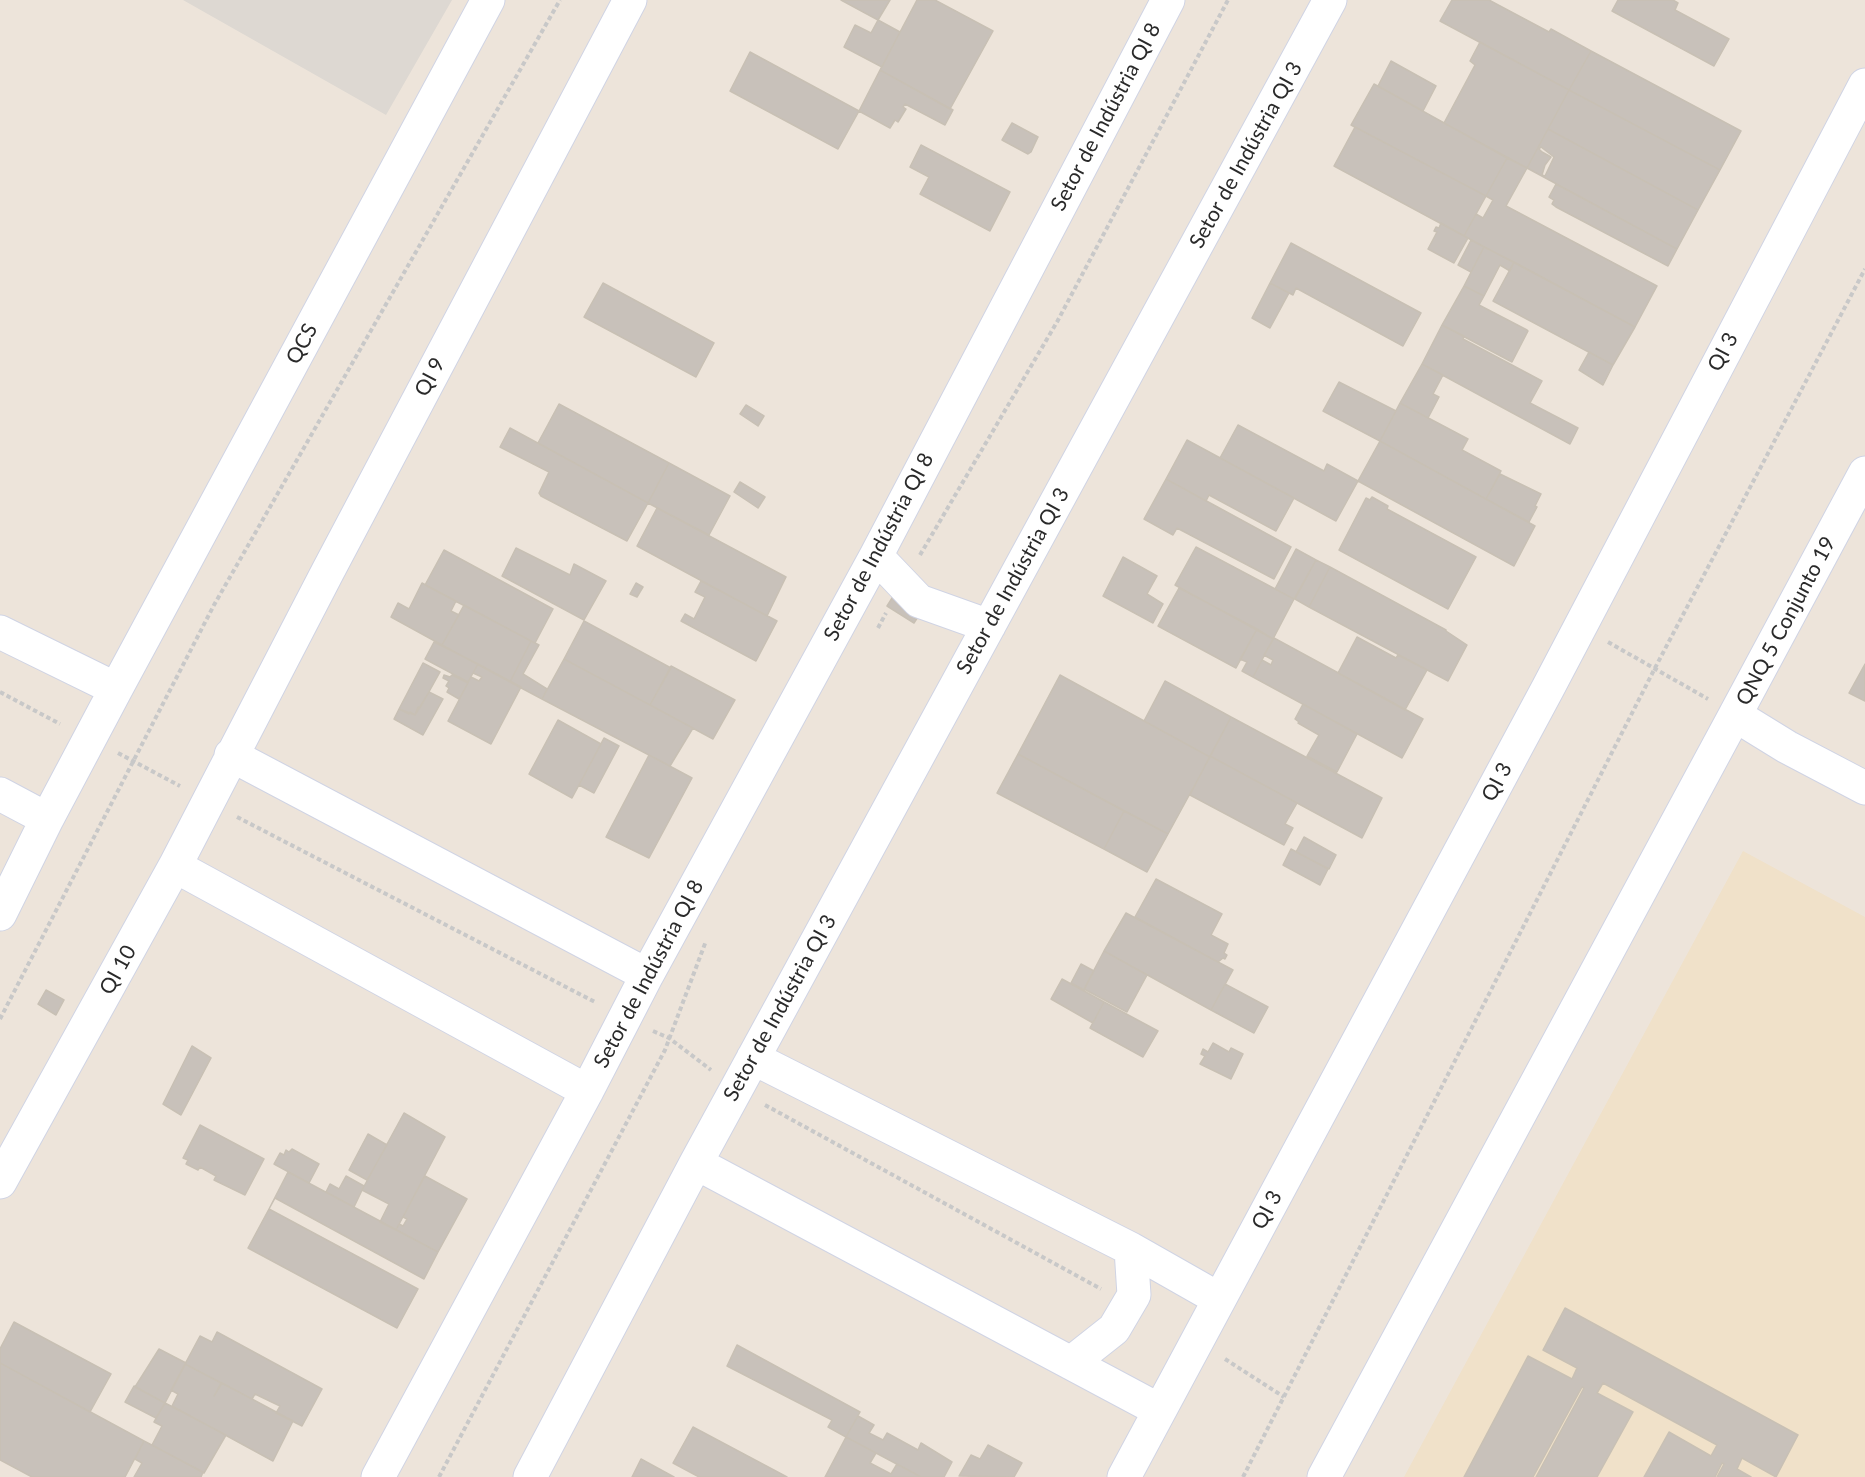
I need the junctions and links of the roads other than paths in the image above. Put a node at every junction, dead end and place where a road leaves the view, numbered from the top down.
1 (488, 0) edge
2 (630, 0) edge
3 (1168, 0) edge
4 (1330, 0) edge
5 (1865, 85) edge
6 (1865, 473) edge
7 (876, 556) junction
8 (989, 626) junction
9 (0, 632) edge
10 (116, 688) junction
11 (1735, 715) junction
12 (231, 756) junction
13 (1865, 788) edge
14 (0, 794) edge
15 (47, 819) junction
16 (175, 866) junction
17 (0, 915) edge
18 (647, 975) junction
19 (753, 1058) junction
20 (587, 1091) junction
21 (696, 1163) junction
22 (0, 1182) edge
23 (1131, 1249) junction
24 (1220, 1299) junction
25 (1071, 1363) junction
26 (1159, 1410) junction
27 (378, 1477) edge
28 (530, 1477) edge
29 (1124, 1477) edge
30 (1324, 1477) edge

1 - 10 street, QCS
2 - 12 street, QI 9
3 - 7 street, Setor de Indústria QI 8
4 - 8 street, Setor de Indústria QI 3
5 - 24 street, QI 3
6 - 11 street, QNQ 5 Conjunto 19
7 - 8 street
7 - 18 street, Setor de Indústria QI 8
8 - 19 street, Setor de Indústria QI 3
9 - 10 street
10 - 15 street, QCS
11 - 13 street, QNQ 5 Conjunto 19
11 - 30 street
12 - 16 street, QI 10
12 - 18 street
14 - 15 street
15 - 17 street, QCS
16 - 20 street
16 - 22 street, QI 10
18 - 20 street, Setor de Indústria QI 8
19 - 21 street, Setor de Indústria QI 3
19 - 23 street
20 - 27 street, Setor de Indústria QI 8
21 - 25 street
21 - 28 street, Setor de Indústria QI 3
23 - 24 street
23 - 25 street
24 - 26 street, QI 3
25 - 26 street
26 - 29 street, QI 3

